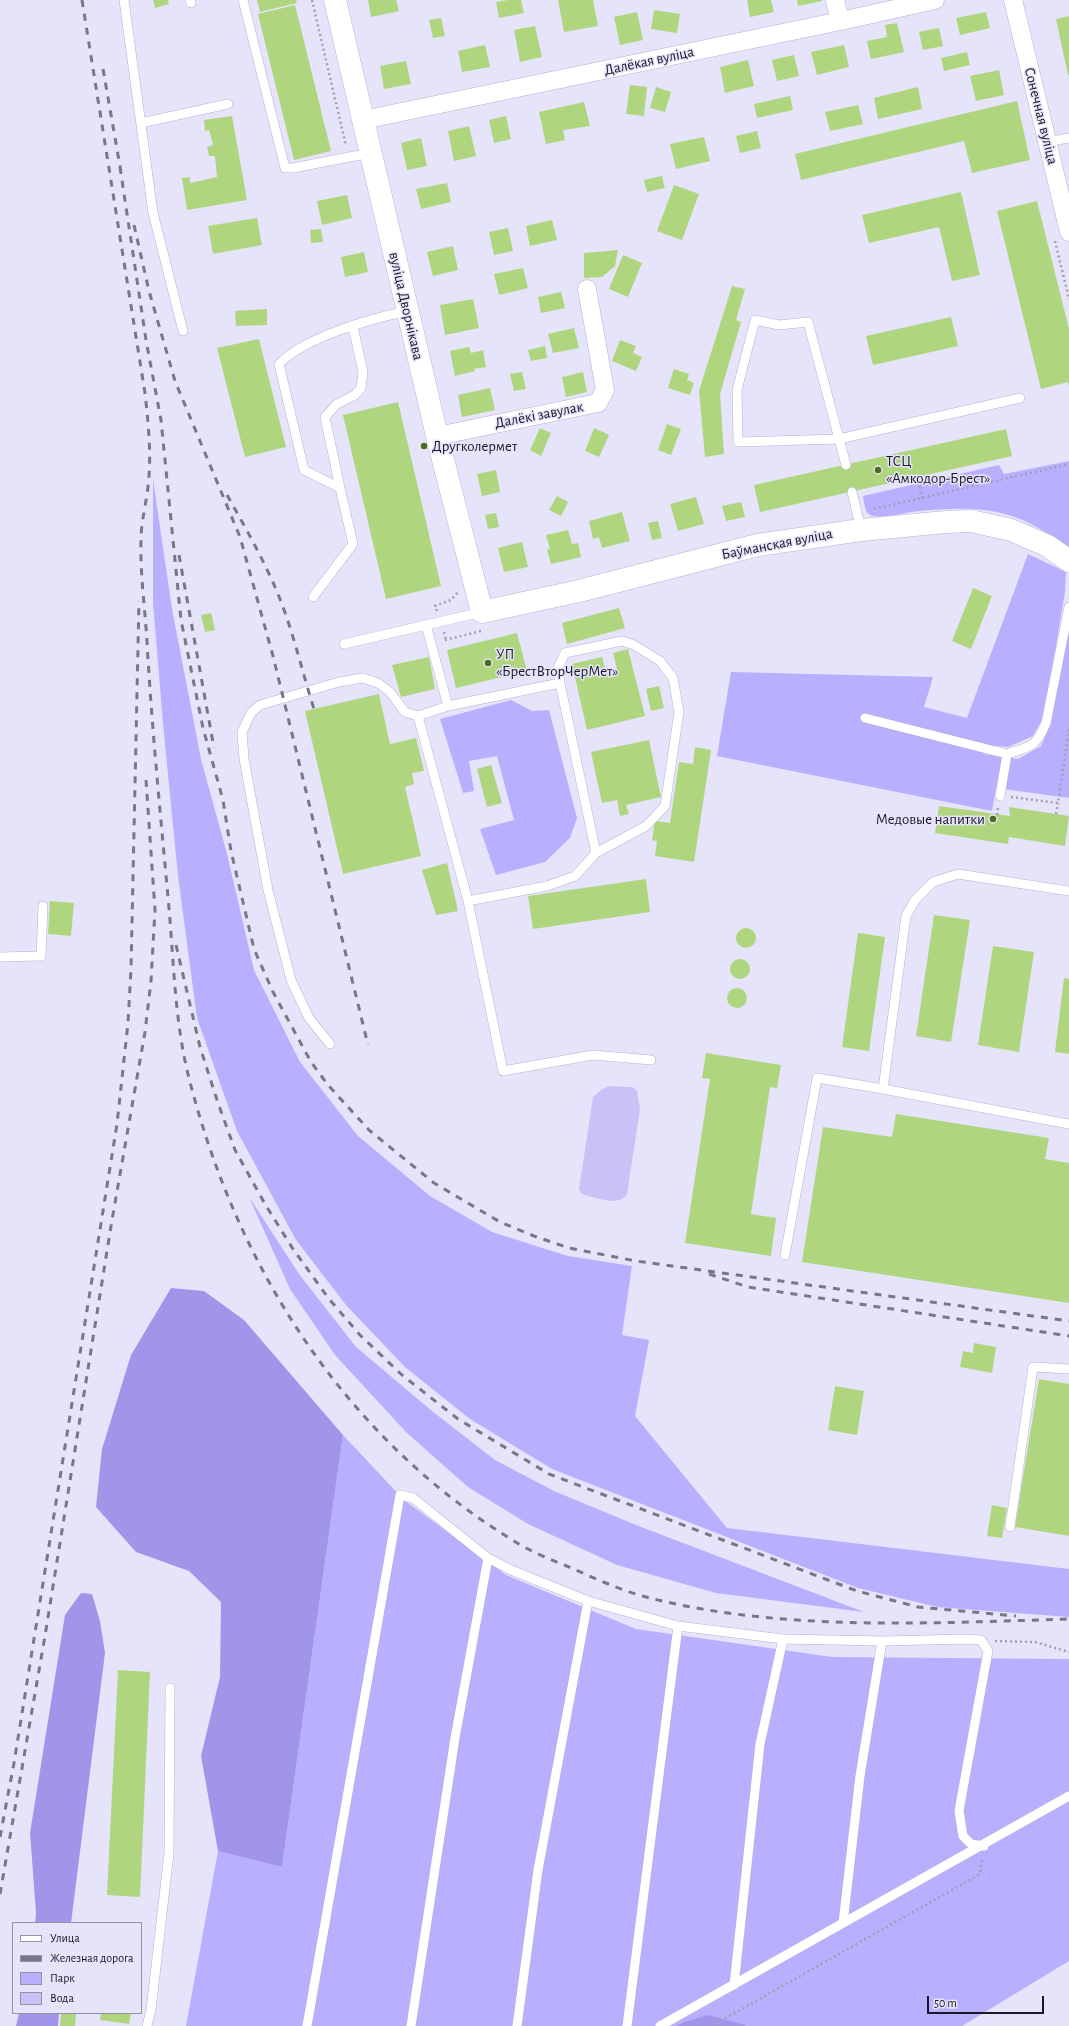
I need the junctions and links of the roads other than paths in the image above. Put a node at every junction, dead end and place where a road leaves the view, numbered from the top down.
1 (124, 0) edge
2 (243, 0) edge
3 (335, 0) edge
4 (835, 0) edge
5 (935, 0) edge
6 (1013, 0) edge
7 (840, 21) junction
8 (228, 104) dead end
9 (362, 120) junction
10 (141, 123) junction
11 (1069, 138) edge
12 (1047, 142) junction
13 (370, 152) junction
14 (1069, 232) edge
15 (587, 289) dead end
16 (407, 311) junction
17 (352, 327) junction
18 (183, 331) dead end
19 (1020, 398) dead end
20 (436, 436) junction
21 (839, 439) junction
22 (846, 465) dead end
23 (340, 488) junction
24 (852, 492) dead end
25 (861, 530) junction
26 (1069, 561) edge
27 (313, 598) dead end
28 (1069, 607) edge
29 (482, 612) junction
30 (426, 625) junction
31 (344, 644) dead end
32 (560, 683) junction
33 (448, 706) junction
34 (418, 716) junction
35 (865, 718) dead end
36 (1007, 754) junction
37 (1000, 796) road end
38 (596, 853) junction
39 (1069, 891) edge
40 (468, 901) junction
41 (43, 906) dead end
42 (0, 957) edge
43 (330, 1044) dead end
44 (650, 1060) dead end
45 (883, 1089) junction
46 (1069, 1124) edge
47 (785, 1255) dead end
48 (1069, 1369) edge
49 (1010, 1527) dead end
50 (488, 1558) junction
51 (588, 1601) junction
52 (678, 1626) junction
53 (783, 1639) junction
54 (882, 1641) junction
55 (170, 1688) dead end
56 (1069, 1796) edge
57 (984, 1846) junction
58 (843, 1924) junction
59 (734, 1984) junction
60 (147, 2026) edge
61 (307, 2026) edge
62 (411, 2026) edge
63 (518, 2026) edge
64 (627, 2026) edge
65 (660, 2026) edge

1 - 10 lane
2 - 13 lane
3 - 9 street, вуліца Дворнікава
4 - 7 street
5 - 7 street, Далёкая вуліца
6 - 12 street, Сонечная вуліца
7 - 9 street, Далёкая вуліца
8 - 10 lane
9 - 13 street, вуліца Дворнікава
10 - 18 lane
11 - 12 lane
12 - 14 street, Сонечная вуліца
13 - 16 street, вуліца Дворнікава
15 - 20 street, Далёкі завулак
16 - 17 lane
16 - 20 street, вуліца Дворнікава
17 - 23 lane
17 - 23 lane
19 - 21 lane
20 - 29 street, вуліца Дворнікава
21 - 21 lane
21 - 22 lane
23 - 27 lane
24 - 25 lane
25 - 26 street, Баўманская вуліца
25 - 29 street, Баўманская вуліца
28 - 36 lane
29 - 30 lane
30 - 31 lane
30 - 33 lane
32 - 33 lane
32 - 38 lane
32 - 38 lane
33 - 34 lane
34 - 40 lane
34 - 43 lane
35 - 36 lane
36 - 37 lane
38 - 40 lane
39 - 45 lane
40 - 44 lane
41 - 42 lane
45 - 46 lane
45 - 47 lane
48 - 49 lane
50 - 51 lane
50 - 61 lane
50 - 62 lane
51 - 52 lane
51 - 63 lane
52 - 53 lane
52 - 64 lane
53 - 54 lane
53 - 59 lane
54 - 57 lane
54 - 58 lane
55 - 60 lane
56 - 57 lane
57 - 58 lane
58 - 59 lane
59 - 65 lane

